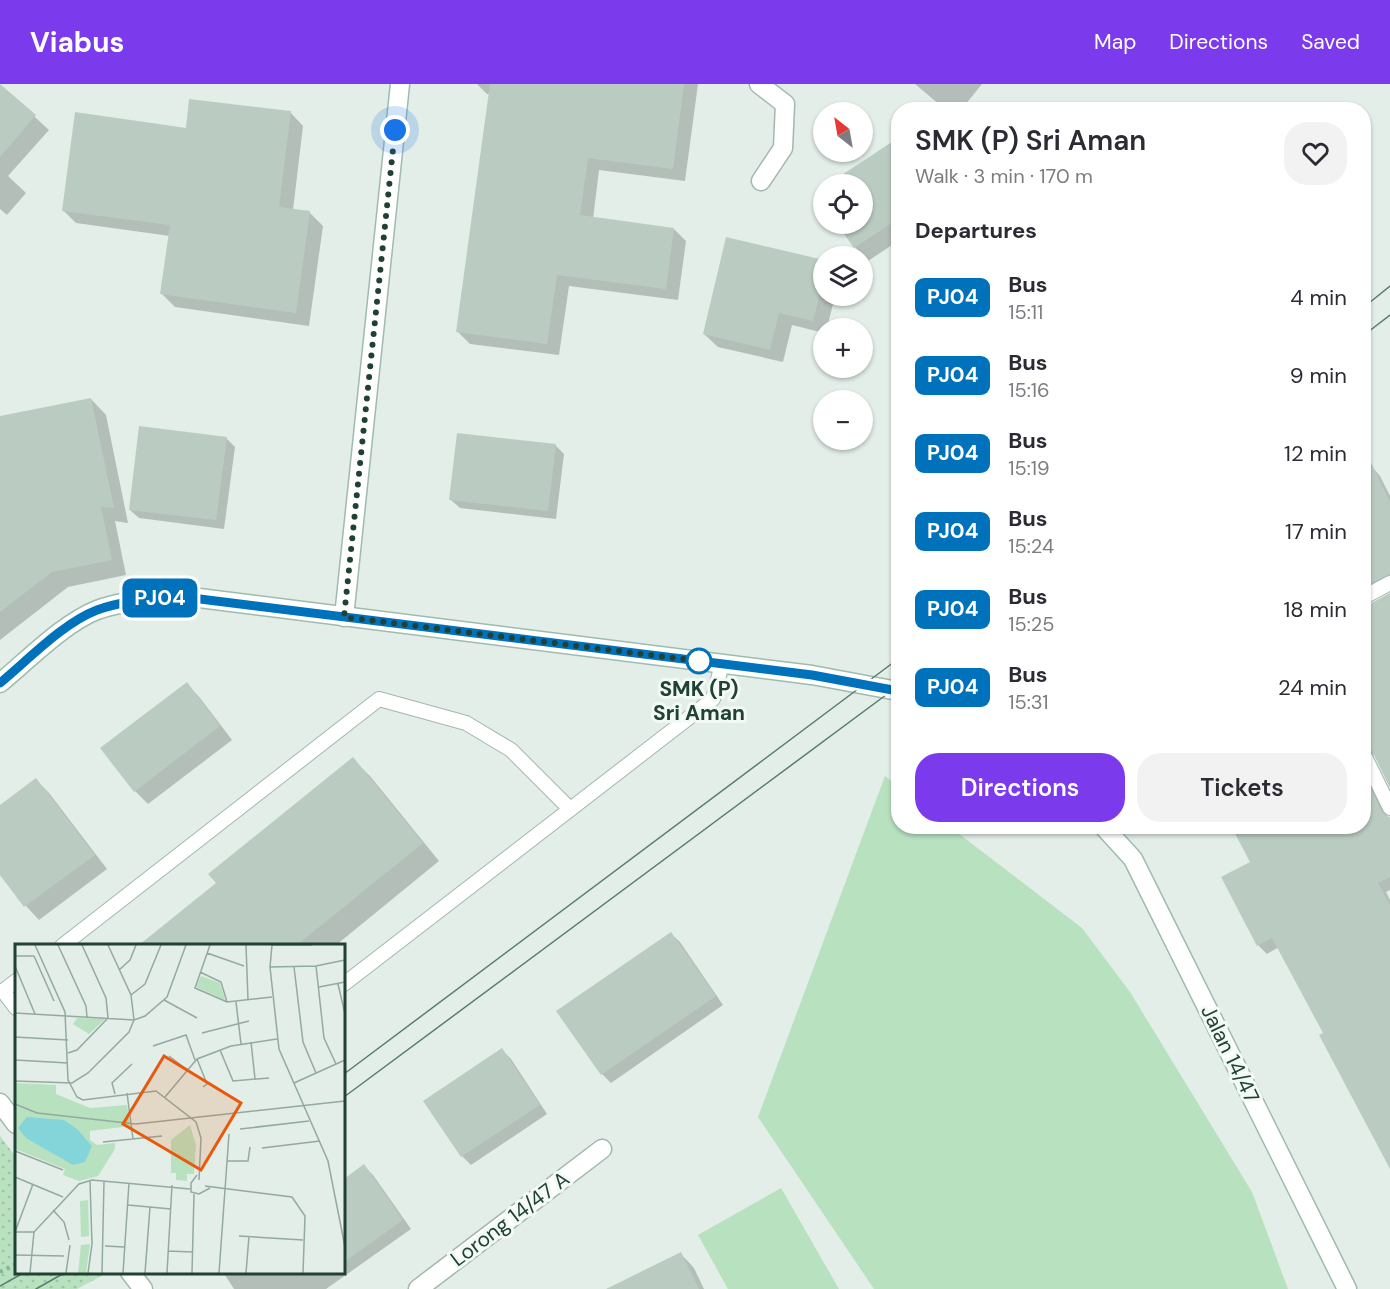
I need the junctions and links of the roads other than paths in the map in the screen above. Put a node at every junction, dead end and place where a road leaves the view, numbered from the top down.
1 (400, 84) edge
2 (759, 84) edge
3 (761, 182) dead end
4 (1390, 583) edge
5 (1371, 593) edge
6 (344, 617) junction
7 (722, 664) junction
8 (0, 683) edge
9 (891, 690) edge
10 (1371, 769) edge
11 (1390, 808) edge
12 (570, 809) junction
13 (1110, 834) edge
14 (63, 944) edge
15 (15, 982) edge
16 (345, 983) edge
17 (15, 1007) edge
18 (0, 1102) edge
19 (15, 1123) edge
20 (602, 1149) dead end
21 (132, 1274) edge
22 (143, 1289) edge
23 (418, 1289) edge
24 (1347, 1289) edge

1 - 6 street
2 - 3 street
4 - 5 lane
6 - 7 street
6 - 8 street
7 - 9 street
7 - 12 lane
10 - 11 lane
12 - 14 lane
12 - 16 lane
13 - 24 street, Jalan 14/47
15 - 17 lane
18 - 19 street
20 - 23 street, Lorong 14/47 A
21 - 22 street

